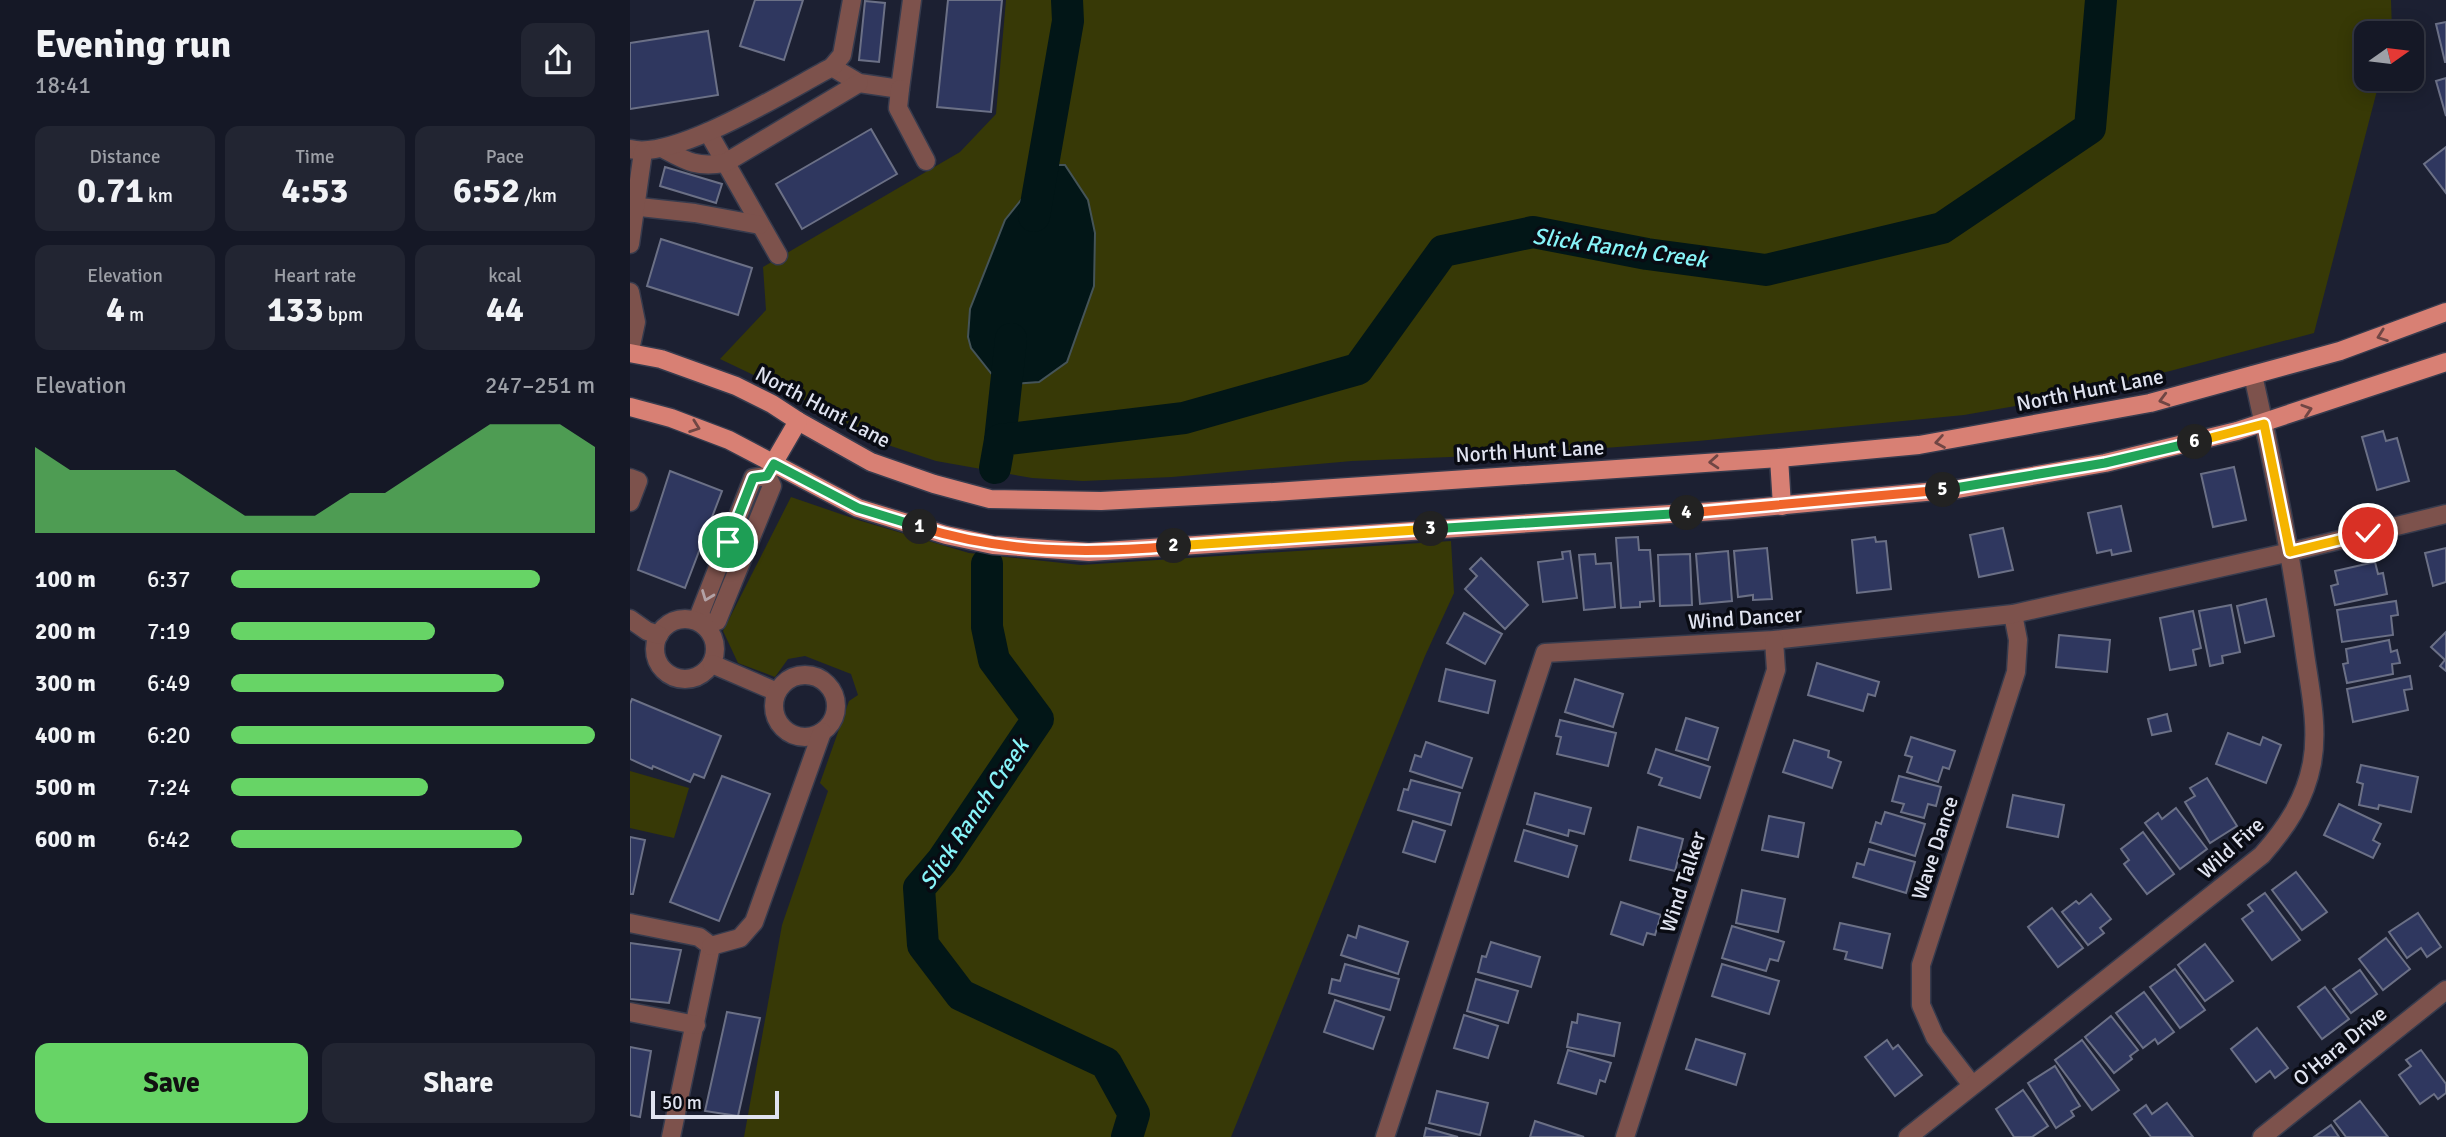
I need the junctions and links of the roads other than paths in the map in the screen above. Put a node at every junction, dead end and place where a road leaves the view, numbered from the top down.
1 (852, 0) edge
2 (912, 0) edge
3 (832, 67) junction
4 (859, 83) junction
5 (900, 89) junction
6 (708, 132) junction
7 (662, 148) junction
8 (636, 150) edge
9 (926, 161) dead end
10 (724, 163) junction
11 (633, 206) edge
12 (761, 225) junction
13 (630, 244) edge
14 (778, 255) dead end
15 (630, 292) edge
16 (2446, 312) edge
17 (630, 351) edge
18 (2446, 362) edge
19 (2253, 376) junction
20 (630, 407) edge
21 (797, 421) junction
22 (2264, 424) junction
23 (1779, 458) junction
24 (770, 470) junction
25 (630, 478) edge
26 (630, 502) edge
27 (1782, 506) junction
28 (2446, 514) edge
29 (2290, 552) junction
30 (2013, 614) junction
31 (630, 618) edge
32 (705, 625) junction
33 (659, 635) junction
34 (1774, 640) junction
35 (712, 664) junction
36 (777, 692) junction
37 (822, 732) junction
38 (630, 923) edge
39 (711, 946) junction
40 (2446, 990) edge
41 (630, 1012) edge
42 (696, 1025) junction
43 (1972, 1085) junction
44 (671, 1137) edge
45 (1385, 1137) edge
46 (1625, 1137) edge
47 (1908, 1137) edge
48 (2262, 1137) edge

1 - 3 street
2 - 5 street
3 - 4 street
3 - 6 street
4 - 5 street
4 - 10 street
5 - 9 street
6 - 7 street
6 - 10 street
7 - 8 street
7 - 10 street
8 - 11 street
10 - 12 street
11 - 12 street
11 - 13 street
12 - 14 street
15 - 17 street
16 -> 19 main road, North Hunt Lane
17 - 21 main road, North Hunt Lane
22 -> 18 main road
19 - 22 street, Wild Fire
19 -> 23 main road, North Hunt Lane
20 -> 24 main road
23 -> 21 main road, North Hunt Lane
21 - 24 main road
22 - 27 main road
22 - 29 street, Wild Fire
23 - 27 main road
24 - 27 main road
24 - 32 street
25 - 26 street
28 - 29 street, Wind Dancer
29 - 30 street, Wind Dancer
29 - 43 street, Wild Fire
30 - 34 street, Wind Dancer
30 - 43 street, Wave Dance
31 - 33 street
32 - 33 street
32 - 35 street
33 - 35 street
34 - 45 street, Wind Dancer
34 - 46 street, Wind Talker
35 - 36 street
36 - 37 street
36 - 37 street
37 - 39 street
38 - 39 street
39 - 42 street
40 - 48 street, O'Hara Drive
41 - 42 street
42 - 44 street
43 - 47 street, Wild Fire

